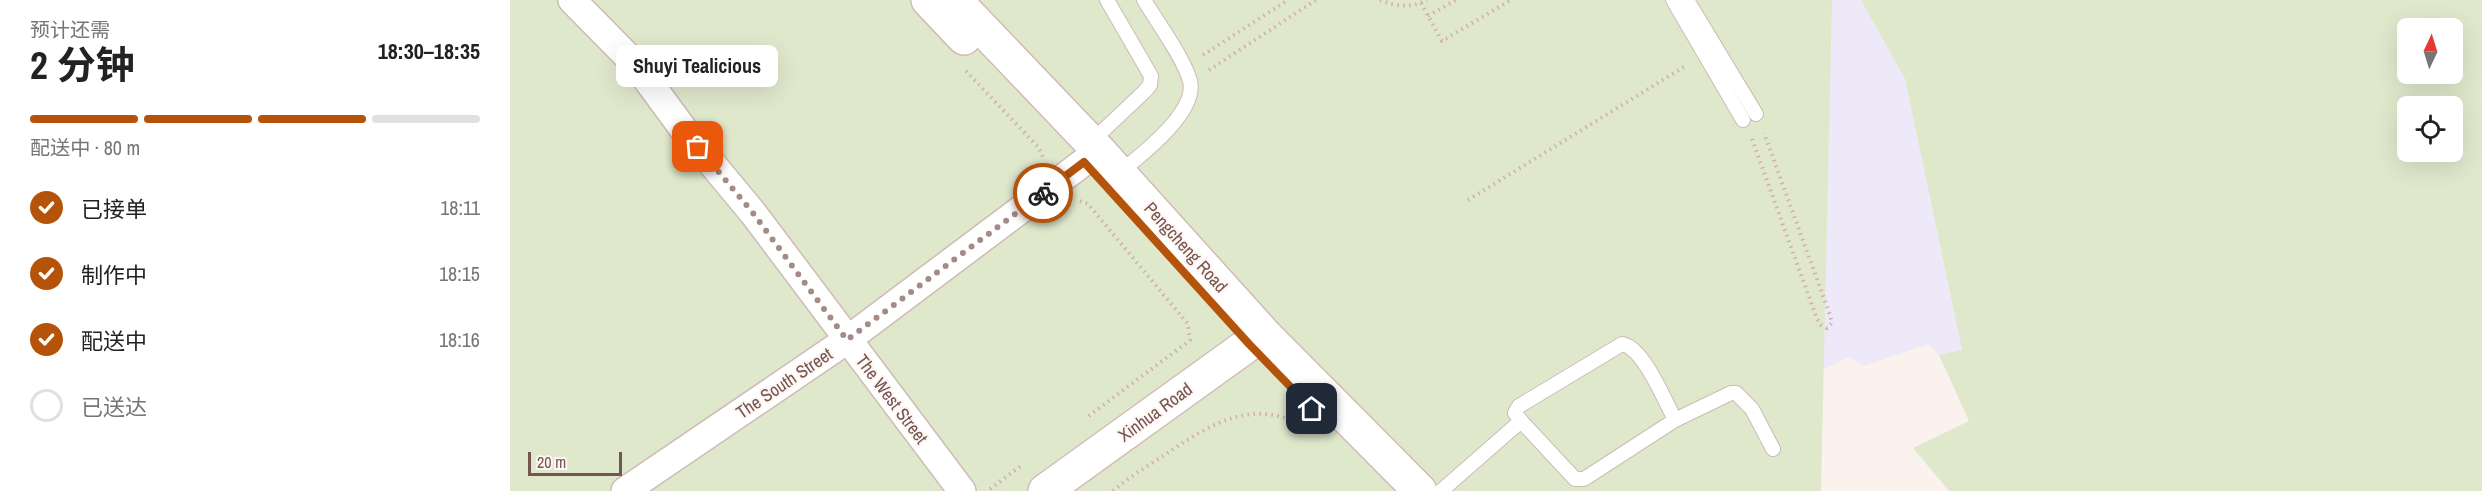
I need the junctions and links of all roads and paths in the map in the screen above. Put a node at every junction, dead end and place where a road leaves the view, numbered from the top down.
1 (572, 0) edge
2 (928, 0) edge
3 (955, 0) edge
4 (1107, 0) edge
5 (1144, 0) edge
6 (1288, 0) edge
7 (1316, 0) edge
8 (1380, 0) edge
9 (1427, 0) edge
10 (1456, 0) edge
11 (1495, 0) edge
12 (1511, 0) edge
13 (1672, 0) edge
14 (1687, 0) edge
15 (1421, 3) junction
16 (1499, 7) junction
17 (1428, 16) junction
18 (1704, 54) junction
19 (1184, 68) junction
20 (965, 70) dead end
21 (1191, 82) junction
22 (1756, 114) joint
23 (1743, 120) joint
24 (1088, 152) junction
25 (1043, 161) dead end
26 (1119, 173) junction
27 (1075, 200) dead end
28 (1468, 200) dead end
29 (847, 340) junction
30 (1258, 340) junction
31 (1675, 420) junction
32 (1081, 421) dead end
33 (1521, 421) junction
34 (1316, 436) dead end
35 (1773, 449) dead end
36 (1025, 463) dead end
37 (625, 491) edge
38 (962, 491) edge
39 (987, 491) edge
40 (1045, 491) edge
41 (1113, 491) edge
42 (1392, 491) edge
43 (1420, 491) edge
44 (1441, 491) edge

1 - 29 street, The West Street
2 - 24 main road, Pengcheng Road
3 - 24 main road, Pengcheng Road
4 - 24 lane
5 - 19 lane
6 - 19 path
7 - 21 path
8 - 15 path
9 - 15 path
10 - 17 path
11 - 16 path
12 - 16 path
13 - 18 lane
14 - 22 lane
15 - 17 path
16 - 17 path
18 - 23 lane
18 - 28 path
19 - 21 lane
20 - 25 path
21 - 26 lane
22 - 23 path
24 - 26 main road, Pengcheng Road
24 - 29 street, The South Street
24 - 30 main road, Pengcheng Road
26 - 30 main road, Pengcheng Road
27 - 32 path
29 - 37 street, The South Street
29 - 38 street, The West Street
30 - 40 main road, Xinhua Road
30 - 42 main road, Pengcheng Road
30 - 43 main road, Pengcheng Road
31 - 33 lane
31 - 33 lane
31 - 35 lane
33 - 44 lane
34 - 41 path
36 - 39 path

